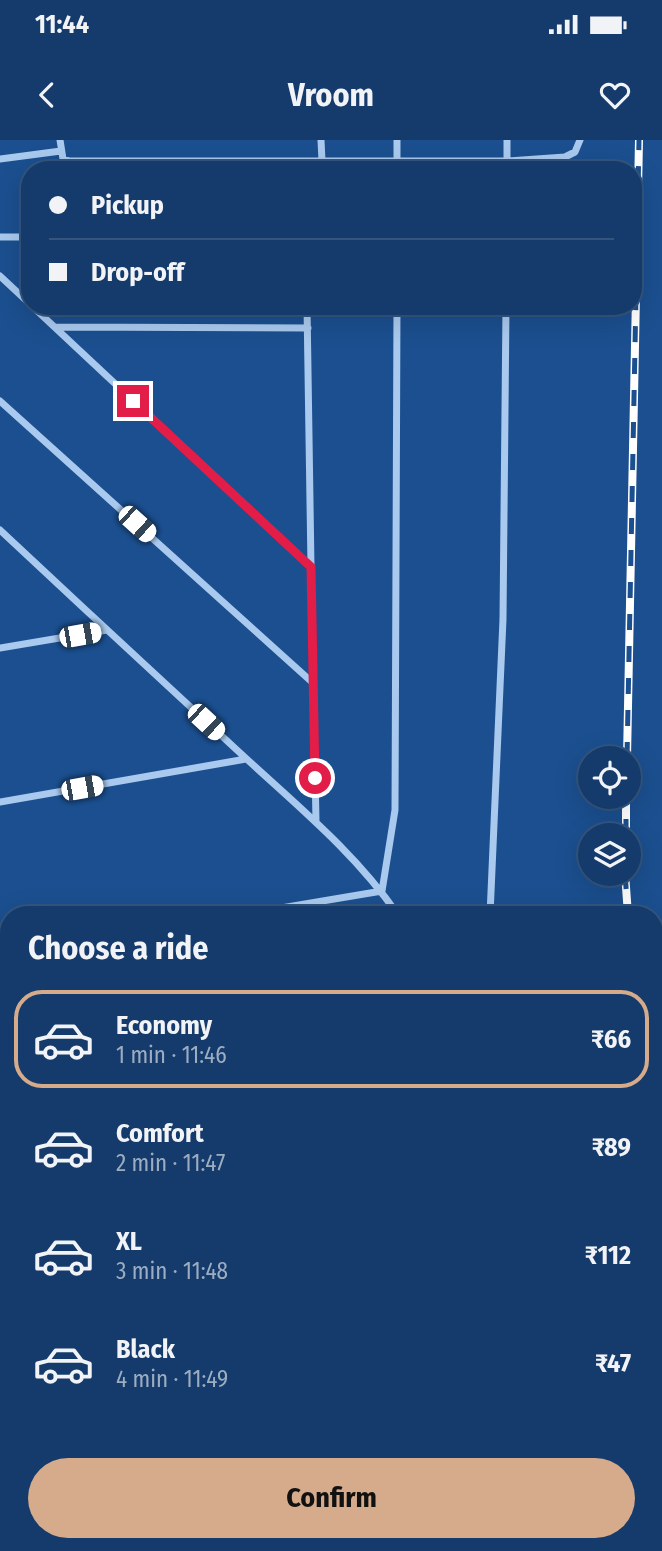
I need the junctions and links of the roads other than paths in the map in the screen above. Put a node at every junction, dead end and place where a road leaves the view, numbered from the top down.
1 (60, 140) edge
2 (321, 140) edge
3 (397, 140) edge
4 (507, 140) edge
5 (580, 140) edge
6 (61, 151) junction
7 (0, 159) edge
8 (322, 161) joint
9 (397, 161) edge
10 (507, 161) joint
11 (0, 237) edge
12 (21, 237) edge
13 (0, 276) edge
14 (21, 296) edge
15 (41, 315) edge
16 (307, 315) edge
17 (397, 315) edge
18 (506, 315) edge
19 (54, 327) junction
20 (308, 328) junction
21 (0, 401) edge
22 (0, 530) edge
23 (311, 567) junction
24 (107, 630) junction
25 (0, 648) edge
26 (313, 684) junction
27 (246, 758) junction
28 (0, 802) edge
29 (316, 821) junction
30 (382, 891) junction
31 (293, 906) edge
32 (392, 906) edge
33 (490, 906) edge

1 - 6 street
2 - 8 street
3 - 9 street
4 - 10 street
5 - 10 street
6 - 7 street
6 - 8 street
11 - 12 street
13 - 14 street
15 - 19 street
16 - 20 street
17 - 30 street
18 - 33 street
19 - 20 street
19 - 23 street
20 - 23 street
21 - 26 street
22 - 24 street
23 - 26 street
24 - 25 street
24 - 27 street
26 - 29 street
27 - 28 street
27 - 29 street
29 - 30 street
30 - 31 street
30 - 32 street

